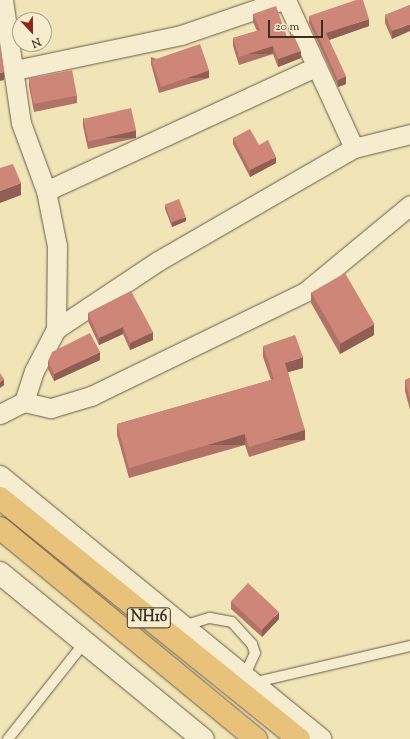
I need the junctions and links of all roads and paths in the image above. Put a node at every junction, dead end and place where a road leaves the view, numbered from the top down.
1 (3, 0) edge
2 (282, 0) edge
3 (286, 0) edge
4 (314, 68) junction
5 (14, 70) junction
6 (410, 134) edge
7 (354, 148) junction
8 (46, 191) junction
9 (410, 205) edge
10 (56, 329) junction
11 (24, 402) junction
12 (0, 414) edge
13 (0, 476) edge
14 (0, 498) edge
15 (0, 528) edge
16 (0, 573) edge
17 (183, 626) junction
18 (84, 642) junction
19 (410, 646) edge
20 (248, 680) junction
21 (8, 739) edge
22 (203, 739) edge
23 (256, 739) edge
24 (299, 739) edge
25 (320, 739) edge

1 - 5 street
2 - 5 street
3 - 4 street
4 - 7 street
4 - 8 street
5 - 8 street
6 - 7 street
7 - 10 street
8 - 10 street
9 - 11 street
10 - 11 street
11 - 12 street
13 - 17 street
14 - 24 highway, NH16
15 - 23 highway, NH16
16 - 18 street
17 - 20 street
17 - 20 lane
18 - 21 lane
18 - 22 street
19 - 20 lane
20 - 25 street

